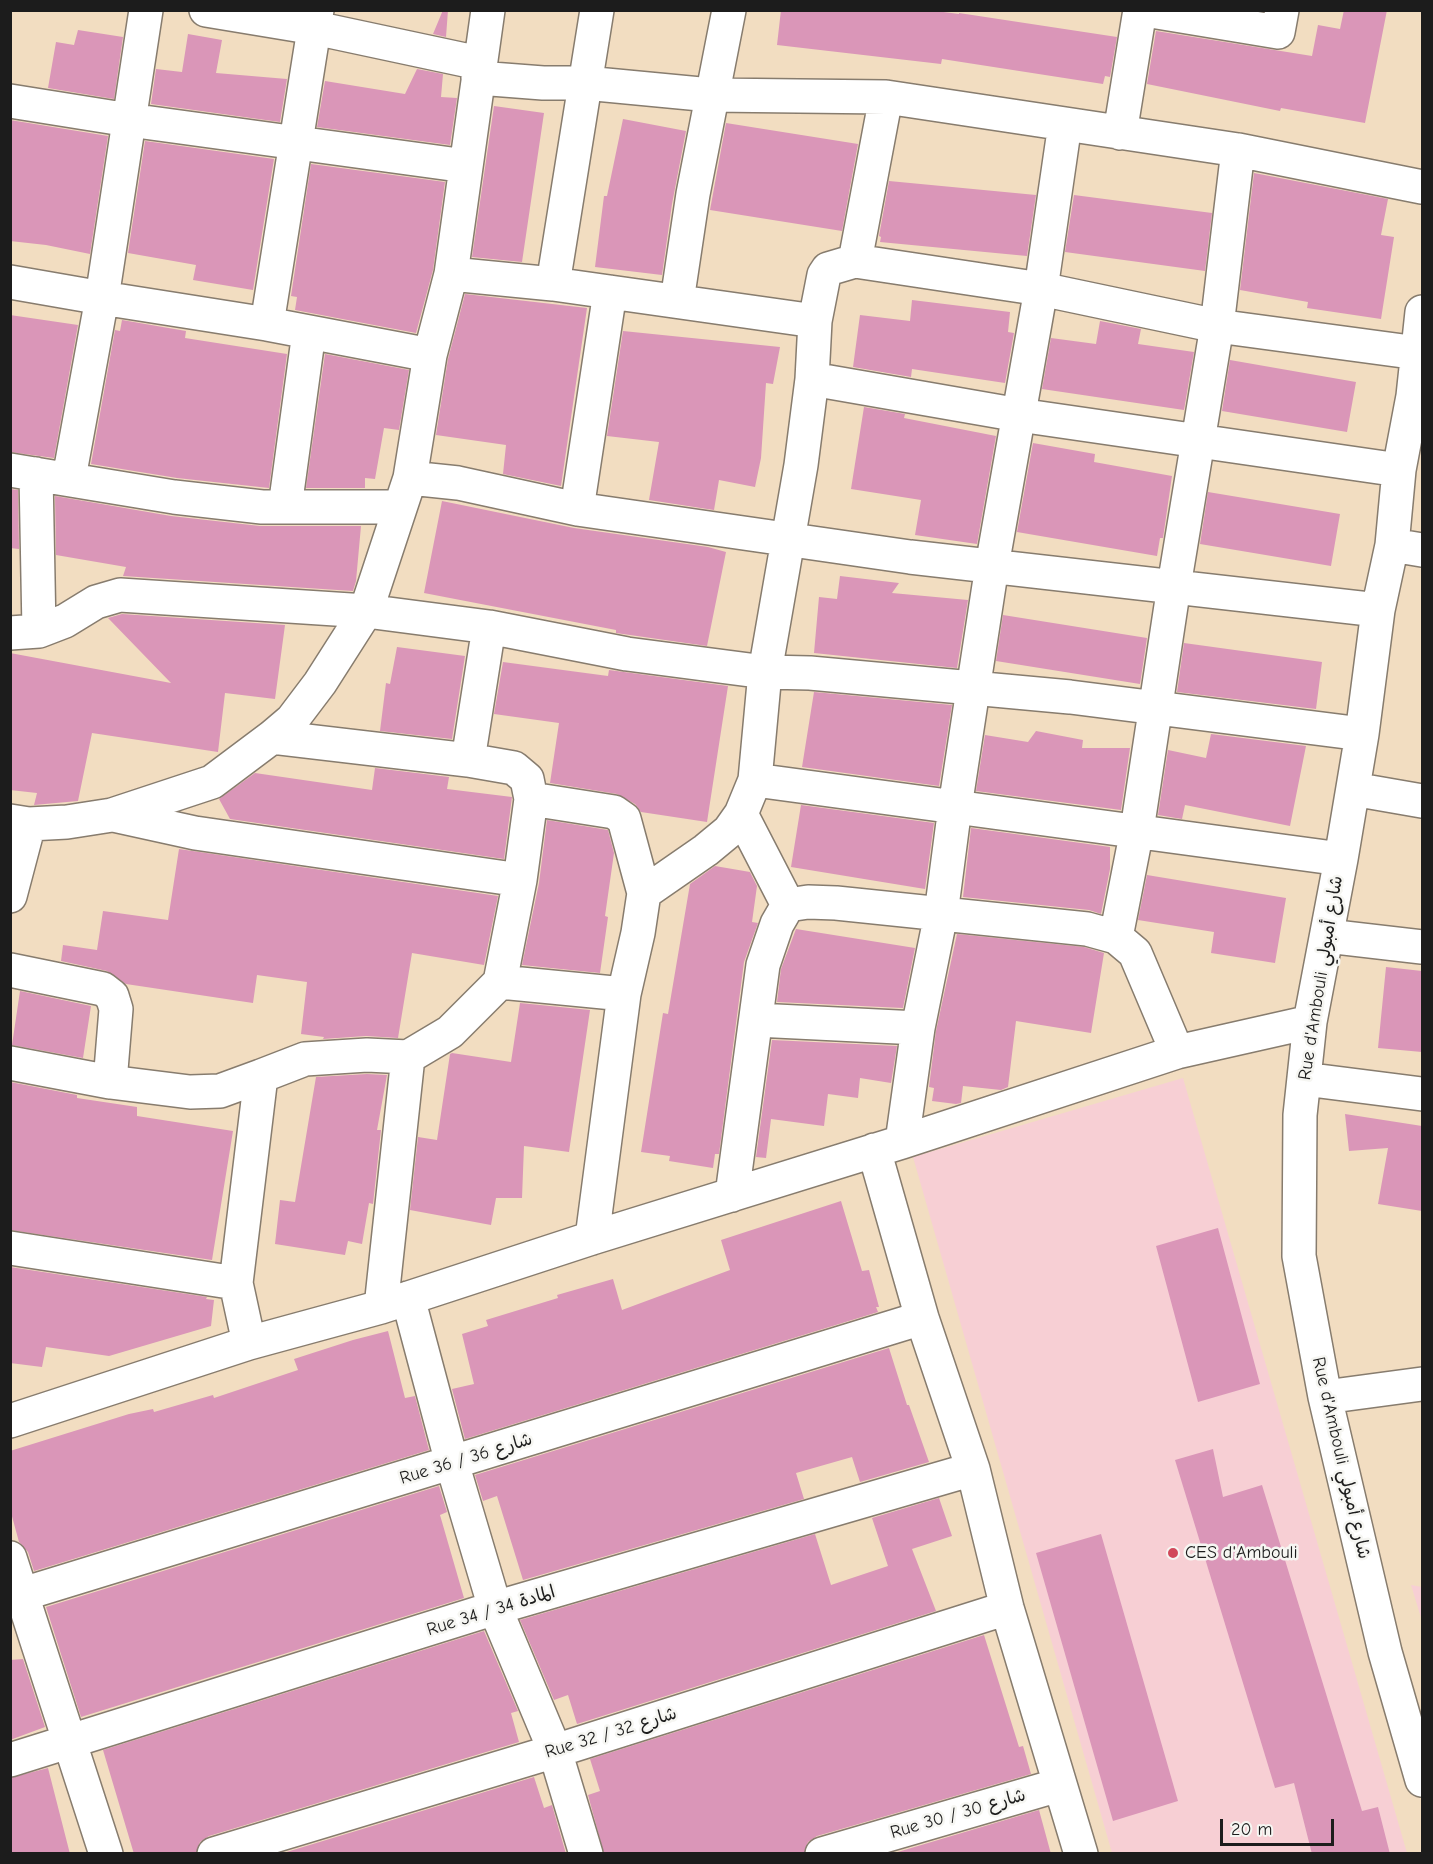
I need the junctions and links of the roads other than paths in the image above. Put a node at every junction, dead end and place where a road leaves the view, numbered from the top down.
1 (146, 10) edge
2 (206, 10) edge
3 (488, 10) edge
4 (597, 10) edge
5 (729, 10) edge
6 (1140, 10) edge
7 (1145, 10) edge
8 (1282, 10) edge
9 (316, 19) edge
10 (479, 70) junction
11 (585, 83) junction
12 (711, 94) junction
13 (886, 98) junction
14 (10, 101) edge
15 (129, 120) junction
16 (1065, 124) junction
17 (1120, 133) junction
18 (296, 142) junction
19 (1238, 150) junction
20 (466, 166) junction
21 (1422, 187) edge
22 (855, 261) junction
23 (451, 274) junction
24 (10, 282) edge
25 (553, 284) junction
26 (1041, 289) junction
27 (610, 292) junction
28 (102, 298) junction
29 (677, 301) junction
30 (1422, 312) edge
31 (815, 321) junction
32 (267, 324) junction
33 (1217, 326) junction
34 (309, 332) junction
35 (1419, 353) junction
36 (430, 355) junction
37 (812, 380) junction
38 (1418, 397) edge
39 (1019, 415) junction
40 (1197, 441) junction
41 (1399, 470) junction
42 (23, 472) edge
43 (69, 478) junction
44 (405, 492) junction
45 (285, 507) junction
46 (577, 509) junction
47 (788, 539) junction
48 (1407, 548) edge
49 (992, 566) junction
50 (1173, 586) junction
51 (1378, 610) junction
52 (366, 611) junction
53 (489, 627) junction
54 (25, 632) edge
55 (765, 672) junction
56 (975, 689) junction
57 (1156, 707) junction
58 (1362, 734) junction
59 (272, 737) junction
60 (468, 760) junction
61 (755, 780) junction
62 (1353, 789) junction
63 (531, 799) junction
64 (1422, 801) edge
65 (955, 807) junction
66 (741, 814) junction
67 (112, 815) junction
68 (20, 823) edge
69 (1137, 830) junction
70 (1341, 859) junction
71 (520, 880) junction
72 (644, 893) junction
73 (10, 896) edge
74 (788, 905) junction
75 (941, 914) junction
76 (1327, 936) junction
77 (1116, 937) junction
78 (1422, 947) edge
79 (10, 970) edge
80 (500, 982) junction
81 (624, 994) junction
82 (756, 1020) junction
83 (1310, 1022) junction
84 (918, 1028) junction
85 (1177, 1052) junction
86 (408, 1057) junction
87 (10, 1063) edge
88 (261, 1076) junction
89 (1304, 1079) junction
90 (110, 1082) junction
91 (1422, 1094) edge
92 (888, 1146) junction
93 (732, 1195) junction
94 (592, 1238) junction
95 (10, 1248) edge
96 (236, 1283) junction
97 (395, 1303) junction
98 (922, 1318) junction
99 (249, 1342) junction
100 (1422, 1384) edge
101 (1325, 1397) junction
102 (10, 1421) edge
103 (452, 1463) junction
104 (973, 1469) junction
105 (10, 1558) edge
106 (16, 1596) edge
107 (495, 1608) junction
108 (1007, 1608) junction
109 (71, 1743) junction
110 (555, 1751) junction
111 (10, 1760) edge
112 (1422, 1780) edge
113 (1059, 1785) junction
114 (106, 1854) edge
115 (214, 1854) edge
116 (586, 1854) edge
117 (822, 1854) edge
118 (1081, 1854) edge

1 - 15 street
2 - 9 street
3 - 10 street
4 - 11 street
5 - 12 street
6 - 17 street
7 - 8 street
9 - 10 street
9 - 18 street
10 - 11 street
10 - 20 street
11 - 12 street
11 - 25 street
12 - 13 street
12 - 29 street
13 - 16 street
13 - 22 street
14 - 15 street
15 - 18 street
15 - 28 street
16 - 17 street
16 - 26 street
17 - 19 street
18 - 20 street
18 - 32 street
19 - 21 street
19 - 33 street
20 - 23 street
22 - 26 street
22 - 31 street
23 - 25 street
23 - 36 street
24 - 28 street
25 - 27 street
26 - 33 street
26 - 39 street
27 - 29 street
27 - 46 street
28 - 32 street
28 - 43 street
29 - 31 street
30 - 35 street, Rue d'Ambouli شارع أمبولي
31 - 37 street
32 - 34 street
33 - 35 street
33 - 40 street
34 - 36 street
34 - 45 street
35 - 38 street, Rue d'Ambouli شارع أمبولي
36 - 44 street
37 - 39 street
37 - 47 street
38 - 41 street, Rue d'Ambouli شارع أمبولي
39 - 40 street
39 - 49 street
40 - 41 street
40 - 50 street
41 - 48 street, Rue d'Ambouli شارع أمبولي
42 - 43 street
42 - 54 street
43 - 45 street
44 - 45 street
44 - 46 street
44 - 52 street
46 - 47 street
47 - 49 street
47 - 55 street
48 - 51 street, Rue d'Ambouli شارع أمبولي
49 - 50 street
49 - 56 street
50 - 51 street
50 - 57 street
51 - 58 street, Rue d'Ambouli شارع أمبولي
52 - 53 street
52 - 54 street
52 - 59 street
53 - 55 street
53 - 60 street
55 - 56 street
55 - 61 street
56 - 57 street
56 - 65 street
57 - 58 street
57 - 69 street
58 - 62 street, Rue d'Ambouli شارع أمبولي
59 - 60 street
59 - 67 street
60 - 63 street
61 - 65 street
61 - 66 street
62 - 64 street
62 - 70 street, Rue d'Ambouli شارع أمبولي
63 - 71 street
63 - 72 street
65 - 69 street
65 - 75 street
66 - 72 street
66 - 74 street
67 - 68 street
67 - 71 street
68 - 73 street
69 - 70 street
69 - 77 street
70 - 76 street, Rue d'Ambouli شارع أمبولي
71 - 80 street
72 - 81 street
74 - 75 street
74 - 82 street
75 - 77 street
75 - 84 street
76 - 78 street
76 - 83 street, Rue d'Ambouli شارع أمبولي
77 - 85 street
79 - 90 street
80 - 81 street
80 - 86 street
81 - 94 street
82 - 84 street
82 - 93 street
83 - 85 street
83 - 89 street, Rue d'Ambouli شارع أمبولي
84 - 92 street
85 - 92 street
86 - 88 street
86 - 97 street
87 - 90 street
88 - 90 street
88 - 96 street
89 - 91 street
89 - 101 street, Rue d'Ambouli شارع أمبولي
92 - 93 street
92 - 98 street
93 - 94 street
94 - 97 street
95 - 96 street
96 - 99 street
97 - 99 street
97 - 103 street
98 - 103 street, Rue 36 / شارع 36
98 - 104 street
99 - 102 street
100 - 101 street
101 - 112 street, Rue d'Ambouli شارع أمبولي
103 - 106 street, Rue 36 / شارع 36
103 - 107 street
104 - 107 street, Rue 34 / المادة 34
104 - 108 street
105 - 106 street
106 - 109 street
107 - 109 street, Rue 34 / المادة 34
107 - 110 street
108 - 110 street, Rue 32 / شارع 32
108 - 113 street
109 - 111 street, Rue 34 / المادة 34
109 - 114 street
110 - 115 street, Rue 32 / شارع 32
110 - 116 street
113 - 117 street, Rue 30 / شارع 30
113 - 118 street

